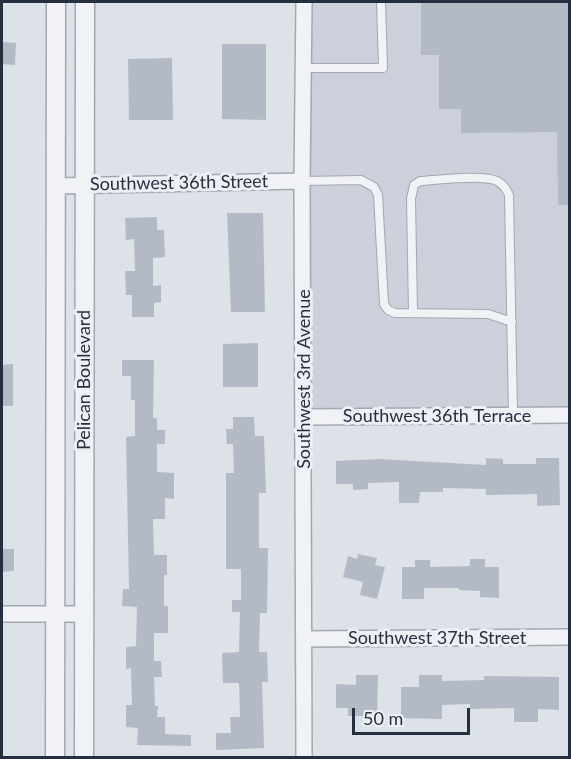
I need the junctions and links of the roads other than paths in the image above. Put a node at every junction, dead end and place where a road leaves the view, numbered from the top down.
1 (56, 2) edge
2 (84, 2) edge
3 (304, 2) edge
4 (381, 2) edge
5 (303, 68) junction
6 (302, 181) junction
7 (85, 185) junction
8 (56, 186) junction
9 (413, 312) junction
10 (512, 322) junction
11 (513, 415) junction
12 (570, 415) edge
13 (304, 417) junction
14 (2, 614) edge
15 (56, 614) junction
16 (84, 614) junction
17 (570, 637) edge
18 (305, 639) junction
19 (55, 758) edge
20 (84, 758) edge
21 (304, 758) edge

1 - 8 street, Pelican Boulevard
2 - 7 street, Pelican Boulevard
3 - 5 street, Southwest 3rd Avenue
4 - 5 lane
5 - 6 street, Southwest 3rd Avenue
6 - 7 street, Southwest 36th Street
6 - 9 lane
6 - 13 street, Southwest 3rd Avenue
7 - 8 street, Southwest 36th Street
7 - 16 street, Pelican Boulevard
8 - 15 street, Pelican Boulevard
9 - 10 lane
9 - 10 lane
10 - 11 lane
11 - 12 street, Southwest 36th Terrace
11 - 13 street, Southwest 36th Terrace
13 - 18 street, Southwest 3rd Avenue
14 - 15 street
15 - 16 street
15 - 19 street, Pelican Boulevard
16 - 20 street, Pelican Boulevard
17 - 18 street, Southwest 37th Street
18 - 21 street, Southwest 3rd Avenue

